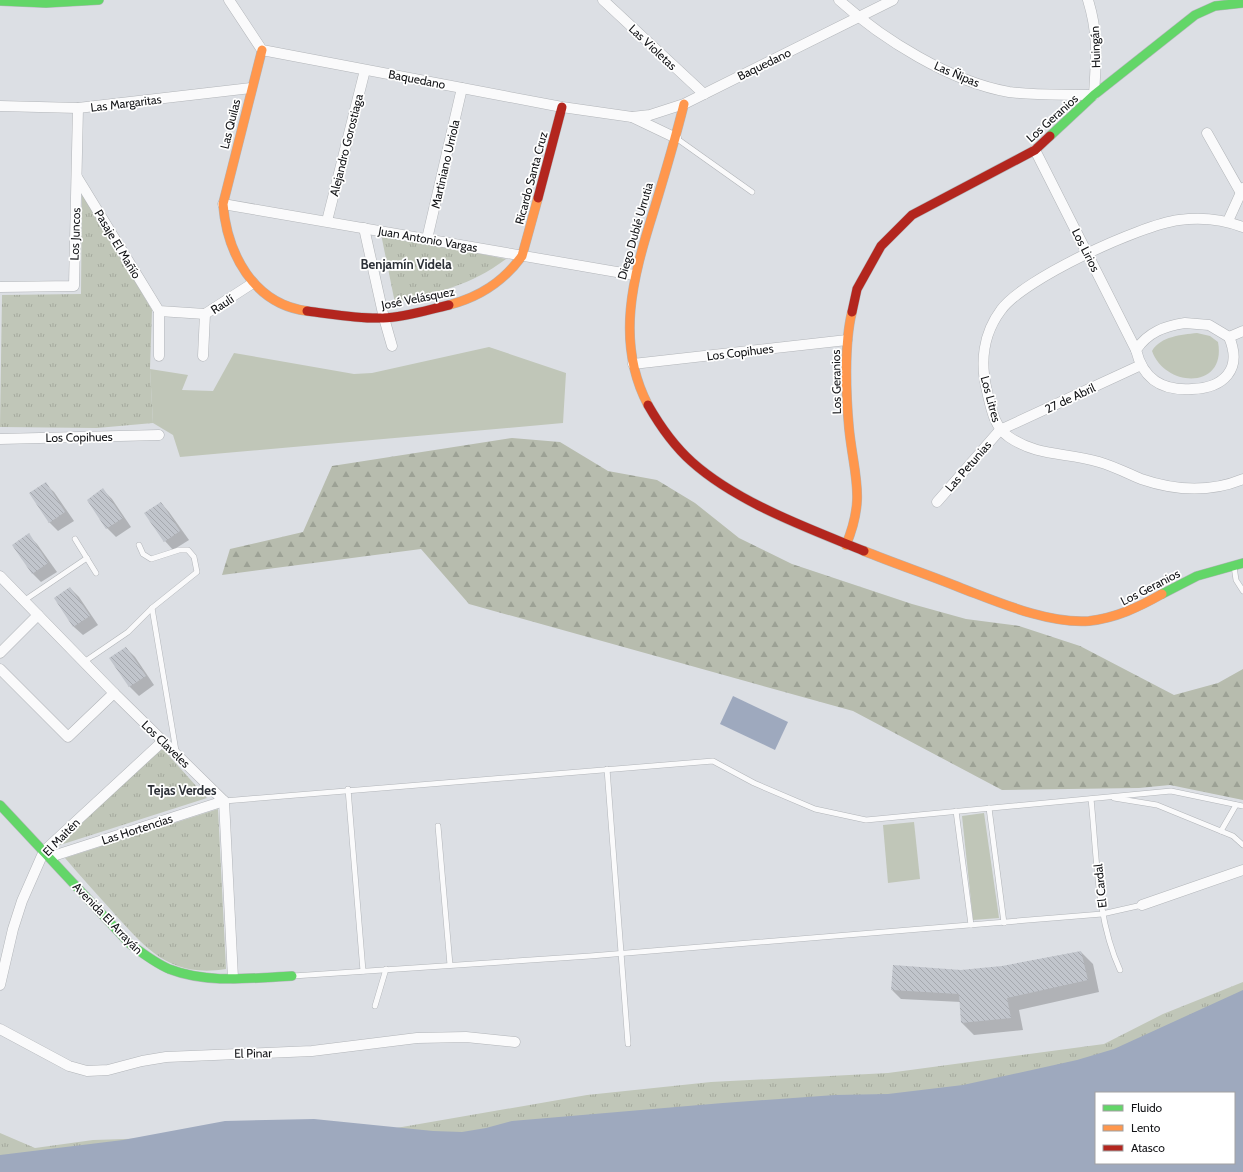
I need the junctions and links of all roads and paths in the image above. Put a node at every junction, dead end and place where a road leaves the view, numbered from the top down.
1 (97, 0) edge
2 (230, 0) edge
3 (603, 0) edge
4 (839, 0) edge
5 (892, 0) edge
6 (1088, 0) edge
7 (0, 1) edge
8 (1243, 3) edge
9 (858, 18) junction
10 (262, 50) junction
11 (365, 70) junction
12 (251, 88) junction
13 (462, 88) junction
14 (704, 94) junction
15 (1094, 96) junction
16 (684, 104) junction
17 (0, 106) edge
18 (562, 107) junction
19 (78, 108) junction
20 (632, 117) junction
21 (1207, 133) dead end
22 (676, 138) junction
23 (1035, 150) junction
24 (77, 177) junction
25 (1242, 190) edge
26 (752, 192) dead end
27 (223, 204) junction
28 (327, 221) junction
29 (1228, 221) junction
30 (1243, 227) edge
31 (364, 228) junction
32 (427, 239) junction
33 (1089, 254) junction
34 (522, 256) junction
35 (634, 275) junction
36 (254, 283) junction
37 (0, 287) edge
38 (159, 311) junction
39 (205, 314) junction
40 (384, 318) junction
41 (1243, 331) edge
42 (1229, 338) junction
43 (847, 340) junction
44 (392, 346) dead end
45 (1136, 350) junction
46 (159, 356) dead end
47 (203, 356) dead end
48 (633, 364) junction
49 (1141, 365) junction
50 (1000, 430) junction
51 (159, 436) dead end
52 (0, 439) edge
53 (1243, 479) edge
54 (937, 502) dead end
55 (75, 539) dead end
56 (846, 545) junction
57 (139, 546) dead end
58 (87, 558) junction
59 (1243, 563) edge
60 (1234, 565) junction
61 (96, 573) dead end
62 (0, 576) edge
63 (1243, 591) edge
64 (25, 600) junction
65 (152, 608) junction
66 (38, 615) junction
67 (0, 653) edge
68 (84, 662) junction
69 (0, 669) edge
70 (114, 693) junction
71 (162, 740) junction
72 (177, 754) junction
73 (607, 769) junction
74 (348, 790) junction
75 (1105, 797) junction
76 (1091, 798) junction
77 (224, 801) junction
78 (0, 805) edge
79 (1236, 805) junction
80 (1243, 806) edge
81 (989, 808) junction
82 (956, 810) junction
83 (438, 826) dead end
84 (1221, 831) junction
85 (1243, 845) edge
86 (47, 854) junction
87 (1243, 870) edge
88 (1142, 905) joint
89 (1102, 914) junction
90 (1004, 922) junction
91 (971, 925) junction
92 (621, 953) junction
93 (450, 965) junction
94 (386, 969) junction
95 (1120, 970) dead end
96 (363, 971) junction
97 (292, 976) joint
98 (233, 978) junction
99 (0, 985) edge
100 (376, 1006) dead end
101 (0, 1029) edge
102 (516, 1042) dead end
103 (628, 1044) dead end

1 - 7 street
2 - 10 street
3 - 14 street, Las Violetas
4 - 9 street, Las Ñipas
5 - 9 street, Baquedano
6 - 15 street, Huingán
8 - 15 street, Los Geranios
9 - 14 street, Baquedano
9 - 15 street, Las Ñipas
10 - 11 street, Baquedano
10 - 12 street, Las Quilas
11 - 13 street, Baquedano
11 - 28 street, Alejandro Gorostiaga
12 - 19 street, Las Margaritas
12 - 27 street, Las Quilas
13 - 18 street, Baquedano
13 - 32 street, Martiniano Urriola
14 - 16 street, Baquedano
15 - 23 street, Los Geranios
16 - 20 street, Baquedano
16 - 22 street, Diego Dublé Urrutia
17 - 19 street, Las Margaritas
18 - 20 street, Baquedano
18 - 34 street, Ricardo Santa Cruz
19 - 24 street, Los Juncos
20 - 22 street, Baquedano
21 - 25 street
22 - 26 lane
22 - 35 street, Diego Dublé Urrutia
23 - 33 street, Los Lirios
23 - 43 street, Los Geranios
24 - 37 street, Los Juncos
24 - 38 street, Pasaje El Mañío
25 - 29 street
27 - 28 street, Juan Antonio Vargas
27 - 36 street, José Velásquez
28 - 31 street, Juan Antonio Vargas
29 - 30 street, Los Litres
29 - 33 street, Los Litres
31 - 32 street, Juan Antonio Vargas
31 - 40 street
32 - 34 street, Juan Antonio Vargas
33 - 45 street, Los Lirios
33 - 50 street, Los Litres
34 - 35 street, Juan Antonio Vargas
34 - 40 street, José Velásquez
35 - 48 street, Diego Dublé Urrutia
36 - 39 street, Raulí
36 - 40 street, José Velásquez
38 - 39 street
38 - 46 street
39 - 47 street, Raulí
40 - 44 street
41 - 42 street
42 - 45 street
42 - 49 street
43 - 48 street, Los Copihues
43 - 56 street, Los Geranios
45 - 49 street
48 - 56 street, Diego Dublé Urrutia
49 - 50 street, 27 de Abril
50 - 53 street, Los Litres
50 - 54 street, Las Petunias
51 - 52 street, Los Copihues
55 - 58 lane
56 - 60 street, Los Geranios
57 - 65 lane
58 - 61 lane
58 - 64 lane
59 - 60 street, Los Geranios
60 - 63 lane
62 - 64 street, Los Claveles
64 - 66 street, Los Claveles
65 - 68 lane
65 - 72 lane
66 - 67 street
66 - 68 street, Los Claveles
68 - 70 street, Los Claveles
69 - 70 street
70 - 71 street, Los Claveles
71 - 72 street, Los Claveles
71 - 86 street, El Maitén
72 - 77 street, Los Claveles
73 - 74 lane
73 - 82 lane
73 - 92 lane
74 - 77 lane
74 - 96 lane
75 - 76 lane
75 - 79 lane
75 - 84 lane
76 - 81 lane
76 - 89 lane, El Cardal
77 - 86 street, Las Hortencias
77 - 98 street
78 - 86 street, Avenida El Arrayán
79 - 80 lane
79 - 84 lane
81 - 82 lane
81 - 90 lane
82 - 91 lane
83 - 93 lane
84 - 85 lane
86 - 98 street, Avenida El Arrayán
86 - 99 street, El Maitén
87 - 88 street
88 - 89 lane
89 - 90 lane
89 - 95 lane, El Cardal
90 - 91 lane
91 - 92 lane
92 - 93 lane
92 - 103 lane
93 - 94 lane
94 - 96 lane
94 - 100 lane
96 - 97 lane
97 - 98 street, Avenida El Arrayán
101 - 102 street, El Pinar

